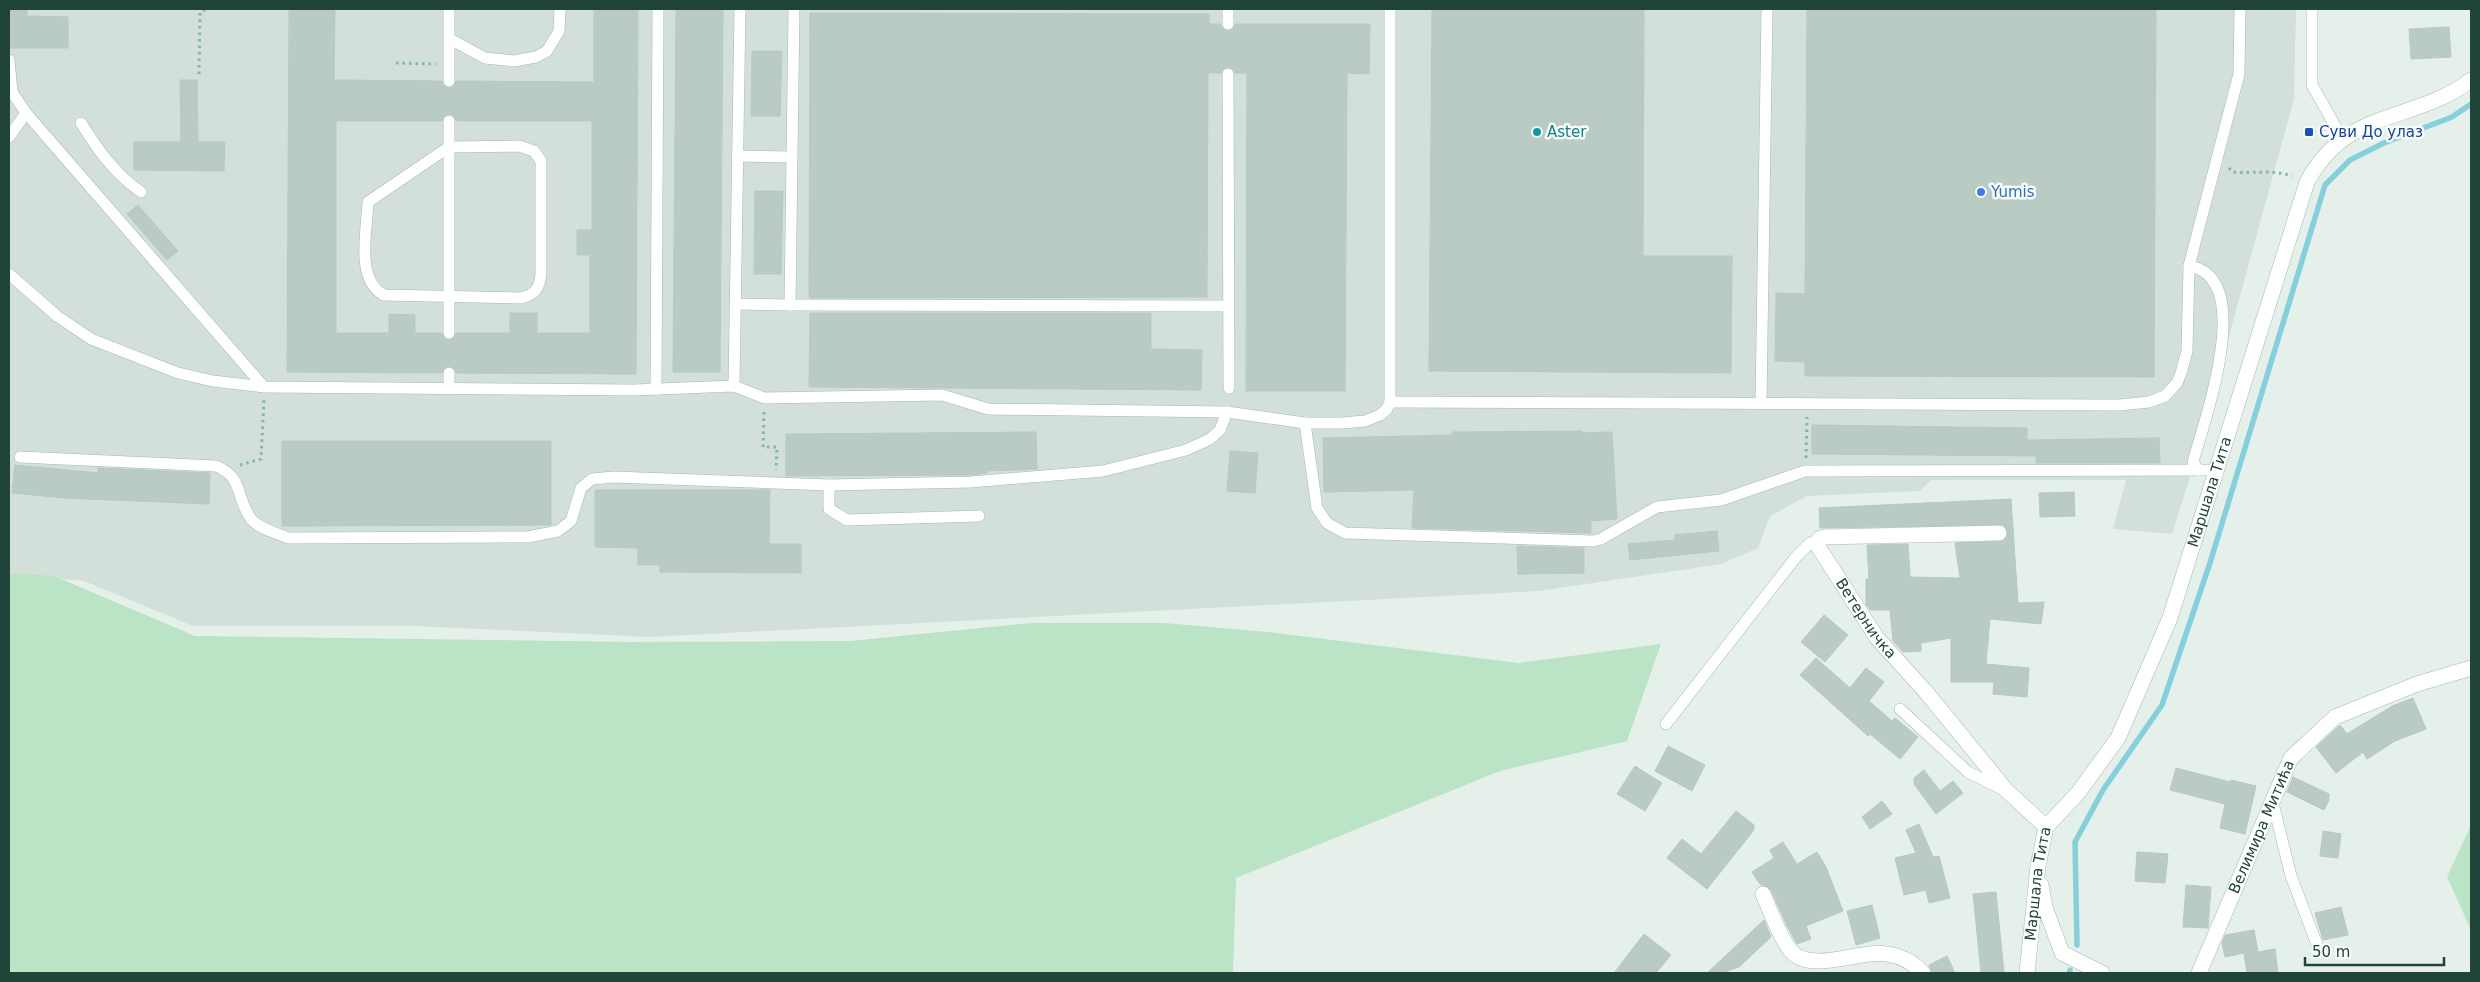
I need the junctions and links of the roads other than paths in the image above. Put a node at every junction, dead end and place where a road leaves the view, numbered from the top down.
1 (449, 9) edge
2 (560, 9) edge
3 (658, 9) edge
4 (740, 9) edge
5 (794, 9) edge
6 (1228, 9) edge
7 (1390, 9) edge
8 (1767, 9) edge
9 (2240, 9) edge
10 (2312, 9) edge
11 (1228, 24) dead end
12 (450, 39) junction
13 (9, 60) edge
14 (1228, 74) dead end
15 (2471, 80) edge
16 (449, 81) dead end
17 (26, 113) junction
18 (449, 121) dead end
19 (81, 122) dead end
20 (9, 137) edge
21 (2342, 138) junction
22 (449, 147) junction
23 (737, 156) junction
24 (792, 157) junction
25 (140, 192) dead end
26 (2189, 266) junction
27 (9, 274) edge
28 (449, 296) junction
29 (734, 304) junction
30 (790, 305) junction
31 (1228, 306) junction
32 (449, 333) dead end
33 (449, 373) dead end
34 (734, 386) junction
35 (264, 387) junction
36 (449, 388) junction
37 (1229, 388) dead end
38 (656, 389) junction
39 (1390, 402) junction
40 (1760, 403) junction
41 (1226, 412) junction
42 (1305, 423) junction
43 (20, 457) dead end
44 (2198, 470) junction
45 (2216, 470) junction
46 (829, 484) junction
47 (978, 516) dead end
48 (1999, 533) dead end
49 (1817, 541) junction
50 (2471, 668) edge
51 (1900, 709) dead end
52 (1666, 724) dead end
53 (2006, 790) junction
54 (2273, 803) junction
55 (2046, 828) junction
56 (2038, 866) junction
57 (1763, 894) dead end
58 (2319, 950) dead end
59 (1924, 973) edge
60 (2027, 973) edge
61 (2102, 973) edge
62 (2200, 973) edge

1 - 12 lane
2 - 12 lane
3 - 38 lane
4 - 23 lane
5 - 24 lane
6 - 11 lane
7 - 39 lane
8 - 40 lane
9 - 26 lane
10 - 21 lane
12 - 16 lane
13 - 17 lane
14 - 31 lane
15 - 21 street, Маршала Тита
17 - 20 lane
17 - 35 lane
18 - 22 lane
19 - 25 lane
21 - 45 street, Маршала Тита
22 - 28 lane
22 - 28 lane
22 - 28 lane
23 - 24 lane
23 - 29 lane
24 - 30 lane
26 - 40 lane
26 - 44 lane
27 - 35 lane
28 - 32 lane
29 - 30 lane
29 - 34 lane
30 - 31 lane
31 - 37 lane
33 - 36 lane
34 - 38 lane
34 - 41 lane
35 - 36 lane
36 - 38 lane
39 - 40 lane
39 - 42 lane
41 - 42 lane
41 - 46 lane
42 - 44 lane
43 - 46 lane
44 - 45 lane
45 - 55 street, Маршала Тита
46 - 47 lane
48 - 49 street
49 - 52 lane
49 - 53 street, Ветерничка
50 - 54 street, Велимира Митића
51 - 53 lane
53 - 55 street, Ветерничка
54 - 58 lane
54 - 62 street, Велимира Митића
55 - 56 street, Маршала Тита
56 - 60 street, Маршала Тита
56 - 61 street
57 - 59 street

